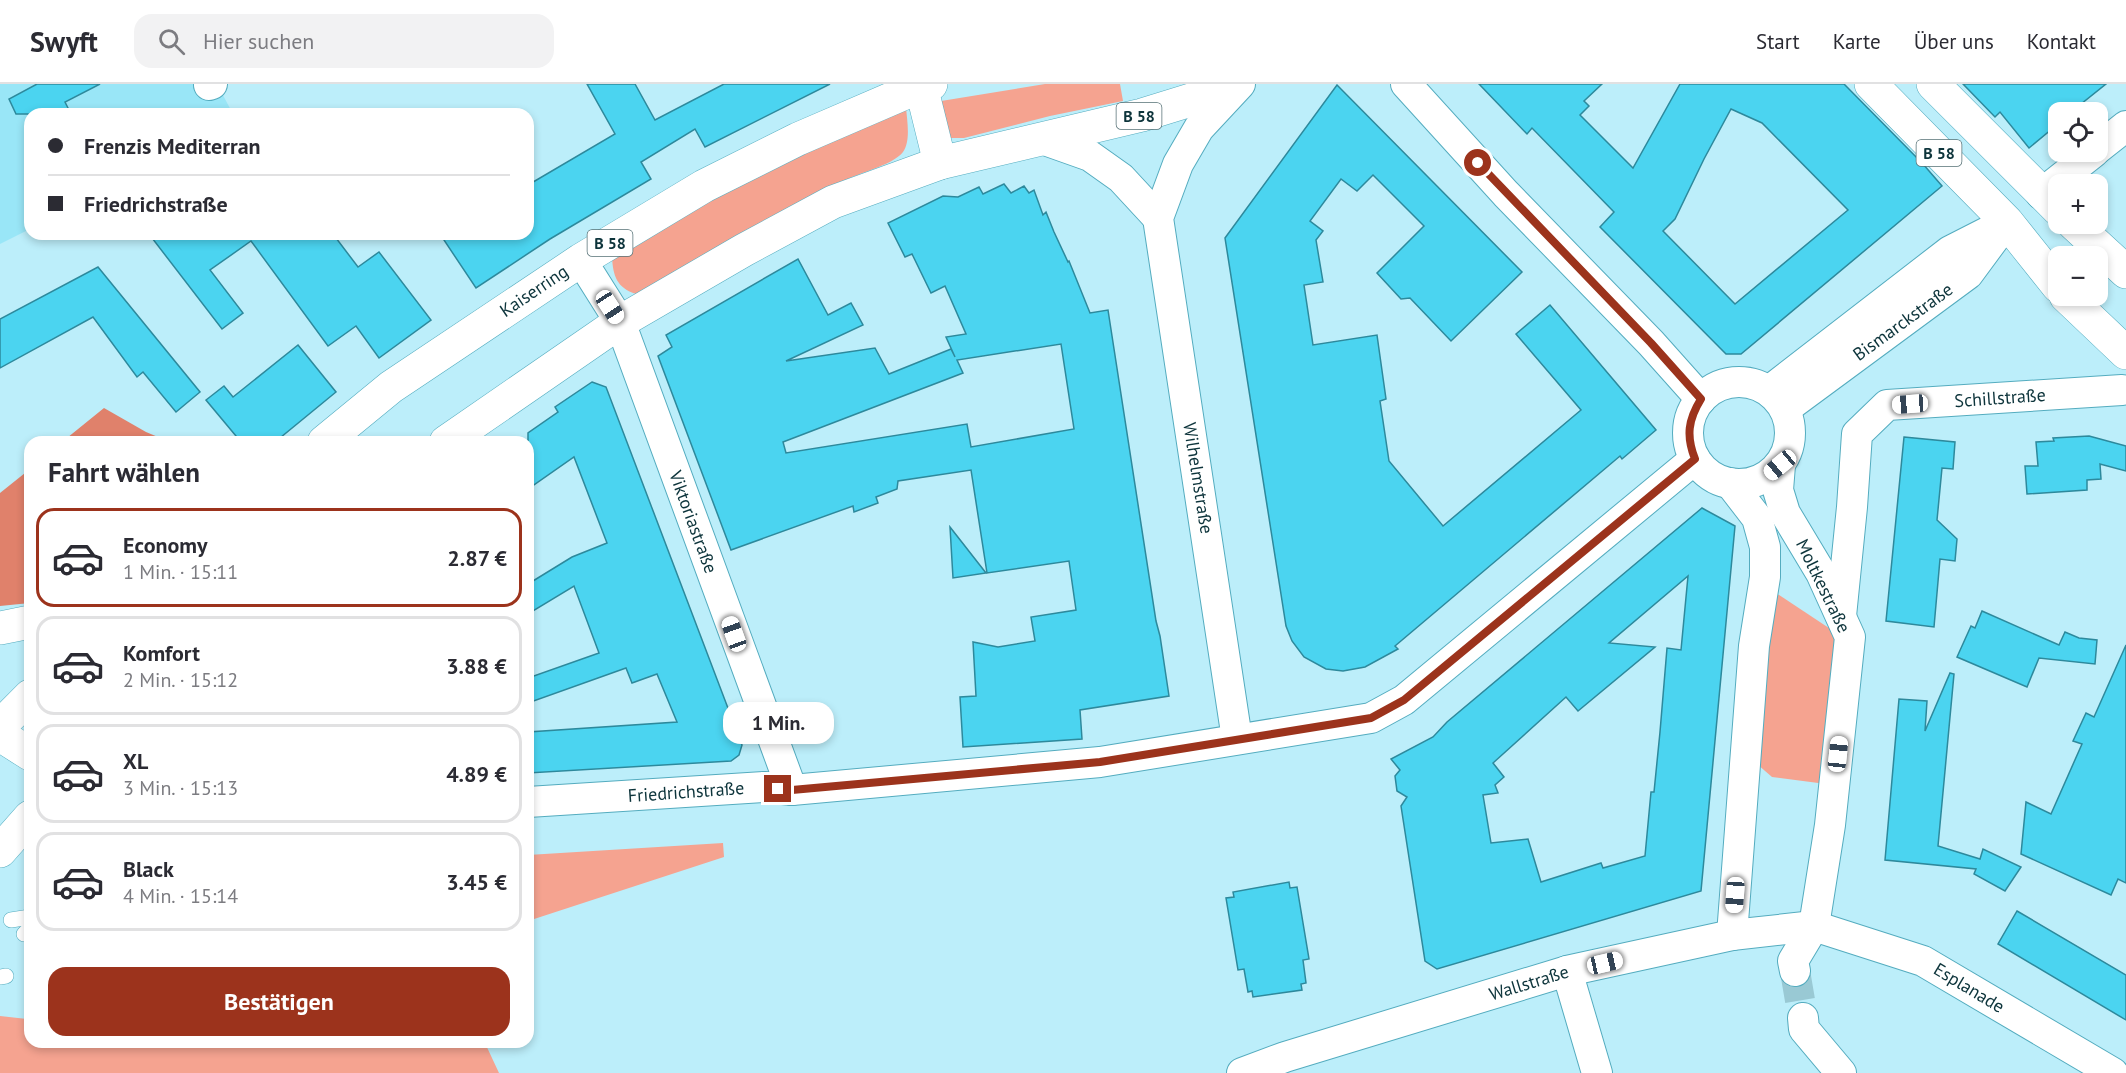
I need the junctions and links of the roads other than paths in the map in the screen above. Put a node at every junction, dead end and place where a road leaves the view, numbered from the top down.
1 (1233, 84) edge
2 (1240, 84) edge
3 (1406, 84) edge
4 (1871, 84) edge
5 (1933, 84) edge
6 (925, 85) edge
7 (2126, 126) edge
8 (1042, 139) junction
9 (2108, 140) edge
10 (2084, 162) edge
11 (940, 163) junction
12 (2074, 174) edge
13 (2048, 199) edge
14 (2048, 202) edge
15 (1158, 218) junction
16 (2007, 222) junction
17 (2084, 234) edge
18 (581, 260) junction
19 (2126, 272) edge
20 (2048, 273) edge
21 (2077, 306) edge
22 (620, 322) junction
23 (2126, 353) edge
24 (2122, 390) dead end
25 (1701, 399) junction
26 (1777, 400) junction
27 (331, 436) edge
28 (455, 436) edge
29 (1695, 459) junction
30 (1780, 465) junction
31 (1730, 483) junction
32 (1841, 616) junction
33 (24, 623) edge
34 (0, 628) edge
35 (24, 702) edge
36 (0, 726) edge
37 (0, 735) edge
38 (1238, 739) junction
39 (24, 750) edge
40 (792, 790) junction
41 (534, 802) edge
42 (24, 918) edge
43 (11, 920) dead end
44 (1814, 926) junction
45 (1732, 935) junction
46 (1567, 971) junction
47 (1795, 971) tunnel mouth
48 (1803, 1018) tunnel mouth
49 (1285, 1056) edge
50 (1242, 1073) edge
51 (1597, 1073) edge
52 (1841, 1073) edge
53 (2113, 1073) edge

1 - 8 main road, B 58
2 - 15 street, Wilhelmstraße
3 - 25 street
4 - 16 main road, B 58
5 - 13 main road, B 58
6 - 11 main road
6 - 18 main road, Kaiserring / B 58
7 - 9 street
8 - 11 main road, B 58
8 - 15 street
10 - 12 street
11 - 22 main road, B 58
14 - 16 main road
15 - 38 street, Wilhelmstraße
16 - 20 main road, B 58
16 - 26 street, Bismarckstraße
17 - 19 main road
18 - 22 street, Viktoriastraße
18 - 27 main road, Kaiserring / B 58
21 - 23 main road
22 - 28 main road, B 58
22 - 40 street, Viktoriastraße
24 - 32 street, Schillstraße
25 - 26 street
25 - 29 street
26 - 30 street
29 - 31 street
29 - 38 street
30 - 31 street
30 - 32 street, Moltkestraße
31 - 45 street, Moltkestraße
32 - 44 street, Moltkestraße
33 - 34 main road
35 - 36 main road
37 - 39 main road
38 - 40 street, Friedrichstraße
40 - 41 street, Friedrichstraße
42 - 43 lane
44 - 45 street, Wallstraße
44 - 47 street
44 - 53 street, Esplanade
45 - 46 street, Wallstraße
46 - 49 street, Wallstraße
46 - 51 street
48 - 52 street
49 - 50 street, Wallstraße

